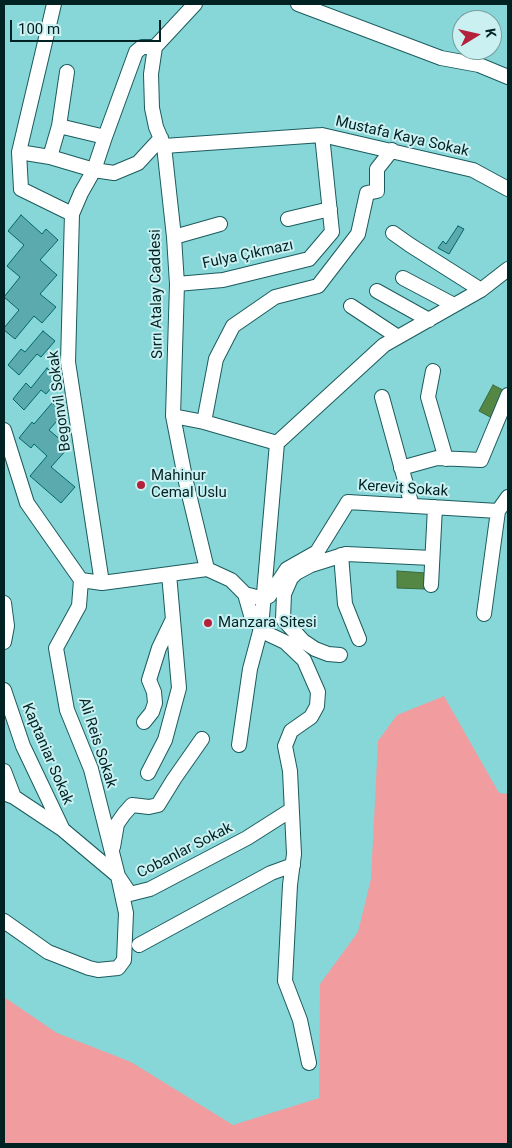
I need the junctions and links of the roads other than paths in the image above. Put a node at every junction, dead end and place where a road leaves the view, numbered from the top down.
1 (54, 4) edge
2 (195, 4) edge
3 (298, 4) edge
4 (155, 47) junction
5 (67, 72) dead end
6 (508, 78) edge
7 (59, 126) junction
8 (322, 135) junction
9 (105, 137) junction
10 (163, 142) junction
11 (392, 150) junction
12 (19, 152) junction
13 (50, 158) junction
14 (94, 170) junction
15 (508, 189) edge
16 (330, 209) junction
17 (72, 214) junction
18 (288, 219) dead end
19 (220, 224) dead end
20 (392, 233) dead end
21 (174, 237) junction
22 (319, 246) junction
23 (341, 254) junction
24 (508, 269) edge
25 (403, 278) dead end
26 (176, 284) junction
27 (481, 290) junction
28 (377, 291) dead end
29 (454, 305) junction
30 (351, 306) dead end
31 (429, 320) junction
32 (398, 337) junction
33 (433, 371) dead end
34 (508, 395) edge
35 (382, 397) dead end
36 (173, 416) junction
37 (204, 422) junction
38 (4, 430) edge
39 (277, 443) junction
40 (446, 459) junction
41 (401, 468) junction
42 (508, 497) edge
43 (412, 506) junction
44 (435, 507) junction
45 (498, 511) junction
46 (342, 555) junction
47 (432, 558) junction
48 (206, 569) junction
49 (169, 574) junction
50 (81, 580) junction
51 (102, 582) junction
52 (431, 585) dead end
53 (245, 594) junction
54 (264, 600) junction
55 (4, 603) edge
56 (484, 614) dead end
57 (283, 619) junction
58 (172, 621) junction
59 (261, 628) junction
60 (359, 639) dead end
61 (4, 642) edge
62 (340, 655) dead end
63 (4, 690) edge
64 (144, 722) dead end
65 (202, 740) dead end
66 (239, 745) dead end
67 (4, 771) edge
68 (148, 773) dead end
69 (9, 795) edge
70 (291, 810) junction
71 (62, 829) junction
72 (112, 852) junction
73 (293, 865) junction
74 (118, 876) junction
75 (4, 921) edge
76 (139, 945) dead end
77 (309, 1063) dead end

1 - 12 street
2 - 4 street
3 - 6 street
4 - 9 street
4 - 10 street, Sırrı Atalay Caddesi
5 - 7 street
7 - 9 street
7 - 13 street
8 - 10 street, Mustafa Kaya Sokak
8 - 11 street, Mustafa Kaya Sokak
8 - 16 street, Fulya Çıkmazı
9 - 14 street
10 - 14 street
10 - 21 street, Sırrı Atalay Caddesi
11 - 15 street, Mustafa Kaya Sokak
11 - 23 street
12 - 13 street
12 - 17 street
13 - 14 street
14 - 17 street
16 - 18 street
16 - 22 street, Fulya Çıkmazı
17 - 51 street, Begonvil Sokak
19 - 21 street
20 - 27 street
21 - 26 street, Sırrı Atalay Caddesi
22 - 23 street
22 - 26 street, Fulya Çıkmazı
23 - 37 street
24 - 27 street
25 - 29 street
26 - 36 street, Sırrı Atalay Caddesi
27 - 29 street
28 - 31 street
29 - 31 street
30 - 32 street
31 - 32 street
32 - 39 street
33 - 40 street
34 - 40 street
35 - 41 street
36 - 37 street
36 - 48 street, Sırrı Atalay Caddesi
37 - 39 street
38 - 50 street
39 - 54 street
40 - 41 street
41 - 43 street
42 - 45 street
43 - 44 street, Kerevit Sokak
43 - 54 street, Kerevit Sokak
44 - 45 street, Kerevit Sokak
44 - 47 street
45 - 56 street
46 - 47 street
46 - 57 street
46 - 60 street
47 - 52 street
48 - 49 street
48 - 53 street
49 - 51 street
49 - 58 street
50 - 51 street
50 - 72 street, Ali Reis Sokak
53 - 54 street
53 - 59 street
54 - 59 street
55 - 61 street
57 - 59 street
57 - 62 street
58 - 64 street
58 - 68 street
59 - 66 street
59 - 70 street
63 - 71 street, Kaptaniar Sokak
65 - 72 street
67 - 69 street
69 - 71 street, Cobanlar Sokak
70 - 73 street
70 - 74 street, Cobanlar Sokak
71 - 74 street, Cobanlar Sokak
72 - 74 street, Ali Reis Sokak
73 - 76 street
73 - 77 street
74 - 75 street, Ali Reis Sokak

